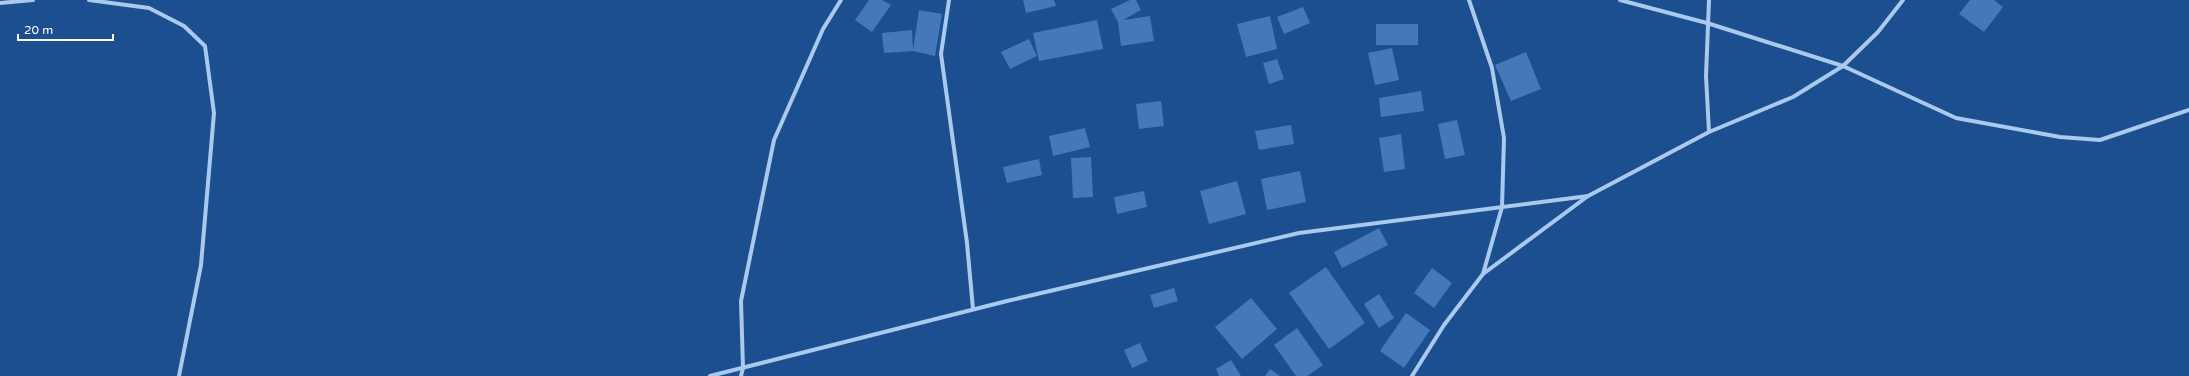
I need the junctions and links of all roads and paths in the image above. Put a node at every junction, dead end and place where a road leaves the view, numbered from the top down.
1 (33, 0) edge
2 (89, 0) edge
3 (841, 0) edge
4 (949, 0) edge
5 (1470, 0) edge
6 (1620, 0) edge
7 (1709, 0) edge
8 (1903, 0) edge
9 (0, 3) edge
10 (1707, 23) junction
11 (1843, 66) junction
12 (2189, 110) edge
13 (1709, 132) junction
14 (1588, 196) junction
15 (1502, 207) junction
16 (1483, 274) junction
17 (973, 309) junction
18 (743, 368) junction
19 (180, 376) edge
20 (710, 376) edge
21 (741, 376) edge
22 (1412, 376) edge

1 - 9 street
2 - 19 street
3 - 18 street
4 - 17 street
5 - 15 street
6 - 10 street
7 - 10 street
8 - 11 street
10 - 11 street
10 - 13 street
11 - 12 street
11 - 13 street
13 - 14 street
14 - 15 street
14 - 16 street
15 - 16 street
15 - 17 street
16 - 22 street
17 - 18 street
18 - 20 street
18 - 21 street

